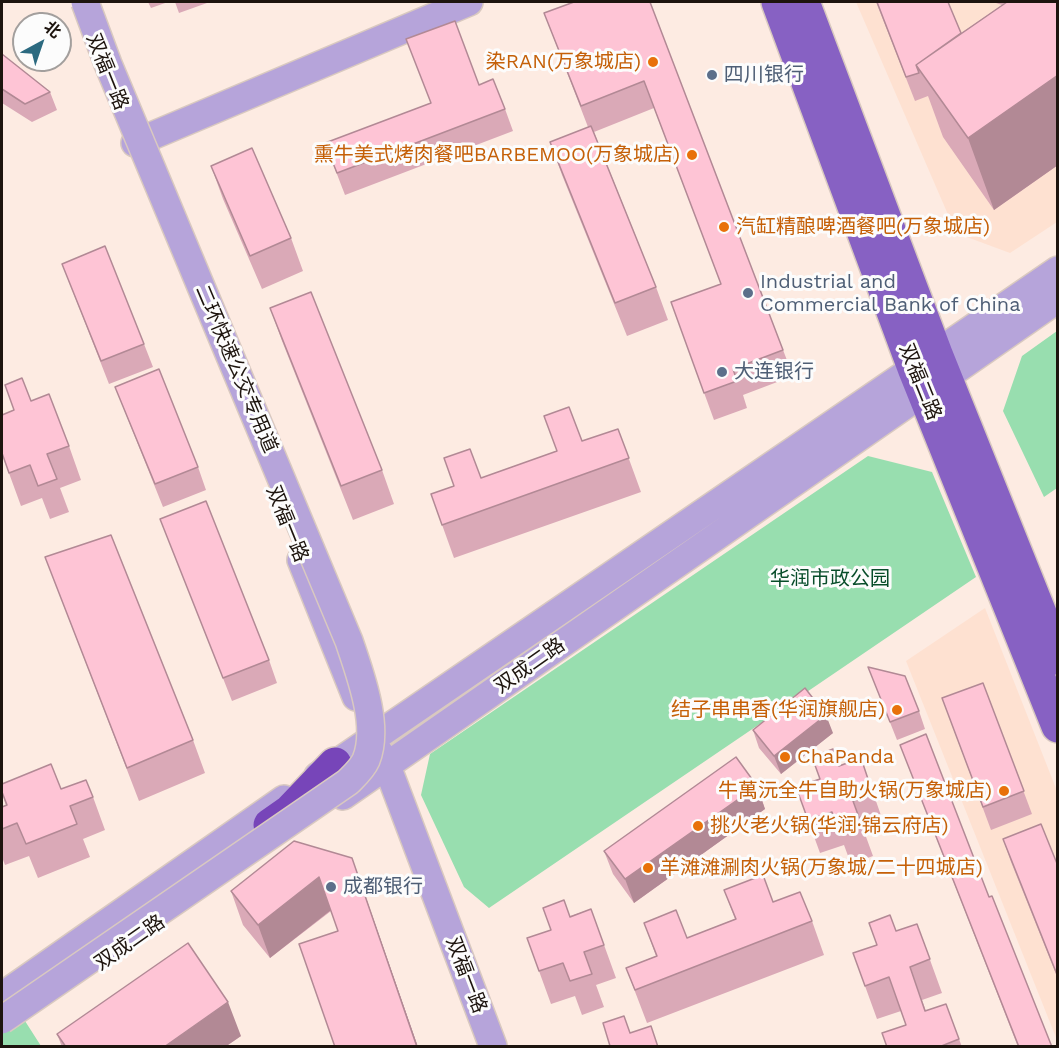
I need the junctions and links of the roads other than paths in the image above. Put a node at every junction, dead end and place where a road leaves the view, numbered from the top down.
1 (79, 2) edge
2 (85, 2) edge
3 (469, 2) edge
4 (778, 2) edge
5 (803, 2) edge
6 (135, 143) junction
7 (1058, 270) edge
8 (1058, 299) edge
9 (930, 373) junction
10 (1058, 658) edge
11 (1058, 726) edge
12 (372, 738) junction
13 (335, 765) junction
14 (387, 766) junction
15 (2, 996) edge
16 (2, 1012) edge
17 (2, 1020) edge
18 (2, 1032) edge
19 (494, 1047) edge

1 - 6 street, 双福一路
2 - 17 street, 二环快速公交专用道, bridge
3 - 6 street
4 - 9 main road, 双福二路
5 - 9 main road, 双福二路
6 - 12 street, 双福一路
7 - 9 street, 双成二路
8 - 9 street, 双成二路
9 - 10 main road, 双福二路
9 - 11 main road, 双福二路
9 - 12 street, 双成二路
9 - 14 street, 双成二路
12 - 13 street, 双成二路
12 - 14 street, 双福一路
13 - 15 street, 双成二路
13 - 16 highway
14 - 18 street, 双成二路
14 - 19 street, 双福一路

